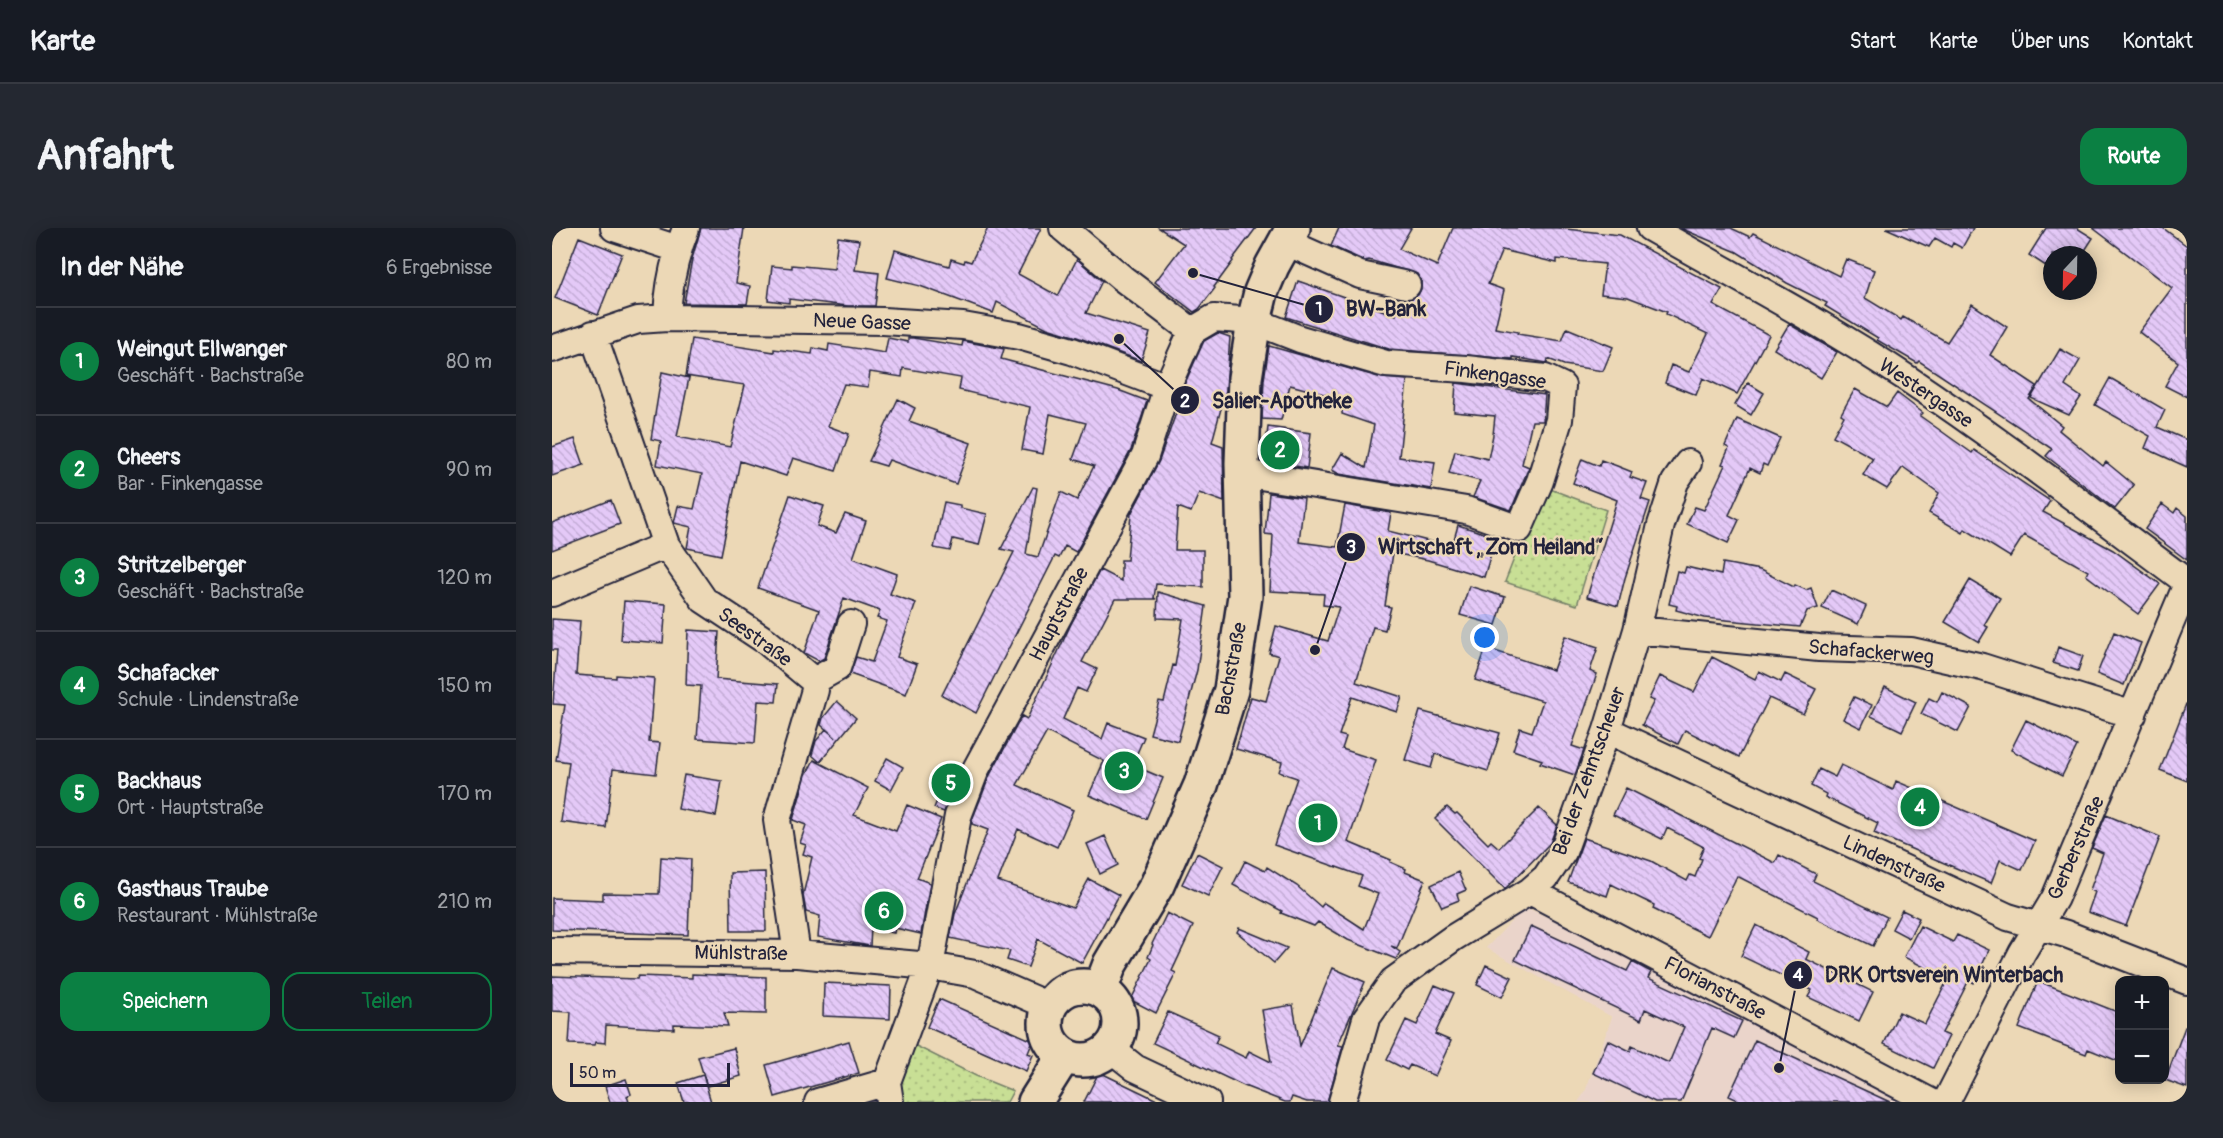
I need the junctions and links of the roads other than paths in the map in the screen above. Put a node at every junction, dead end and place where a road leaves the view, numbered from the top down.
1 (614, 228) edge
2 (1063, 228) edge
3 (1650, 228) edge
4 (1290, 235) edge
5 (682, 238) edge
6 (1407, 285) dead end
7 (667, 318) junction
8 (1254, 321) junction
9 (1192, 330) junction
10 (593, 334) junction
11 (552, 349) edge
12 (1167, 387) junction
13 (1688, 463) dead end
14 (1243, 472) junction
15 (666, 545) junction
16 (2187, 583) edge
17 (552, 592) edge
18 (851, 624) dead end
19 (1637, 630) junction
20 (814, 681) junction
21 (2133, 715) junction
22 (1607, 730) junction
23 (1530, 891) junction
24 (2039, 926) junction
25 (552, 951) edge
26 (797, 954) junction
27 (930, 966) junction
28 (2187, 981) edge
29 (1100, 990) junction
30 (1049, 1006) junction
31 (1111, 1048) junction
32 (1064, 1056) junction
33 (889, 1092) edge
34 (818, 1102) edge
35 (1035, 1102) edge
36 (1207, 1102) edge
37 (1342, 1102) edge
38 (1931, 1102) edge
39 (1946, 1102) edge

1 - 5 street
2 - 9 street
3 - 16 street, Westergasse
4 - 6 street
4 - 8 main road, Bachstraße
5 - 7 street
7 - 10 street, Neue Gasse
7 - 12 street, Neue Gasse
8 - 9 street
8 - 14 main road, Bachstraße
8 - 14 street, Finkengasse
9 - 12 street, Hauptstraße
10 - 11 street, Neue Gasse
10 - 15 street, Seestraße
12 - 27 street, Hauptstraße
13 - 19 street, Bei der Zehntscheuer
14 - 29 main road, Bachstraße
15 - 17 street
15 - 20 street, Seestraße
16 - 21 street, Gerberstraße
18 - 20 street
19 - 21 street, Schafackerweg
19 - 22 street, Bei der Zehntscheuer
20 - 26 street
21 - 24 street, Gerberstraße
22 - 23 street, Bei der Zehntscheuer
22 - 24 street, Lindenstraße
23 - 37 street, Bei der Zehntscheuer
23 - 38 street, Florianstraße
24 - 28 street, Lindenstraße
24 - 39 street, Gerberstraße
25 - 26 street, Mühlstraße
26 - 27 street, Mühlstraße
27 - 30 street
27 - 33 street, Hauptstraße
29 - 30 main road
29 - 31 main road
30 - 32 main road
31 - 32 main road
31 - 36 street
32 - 35 main road
33 - 34 street

